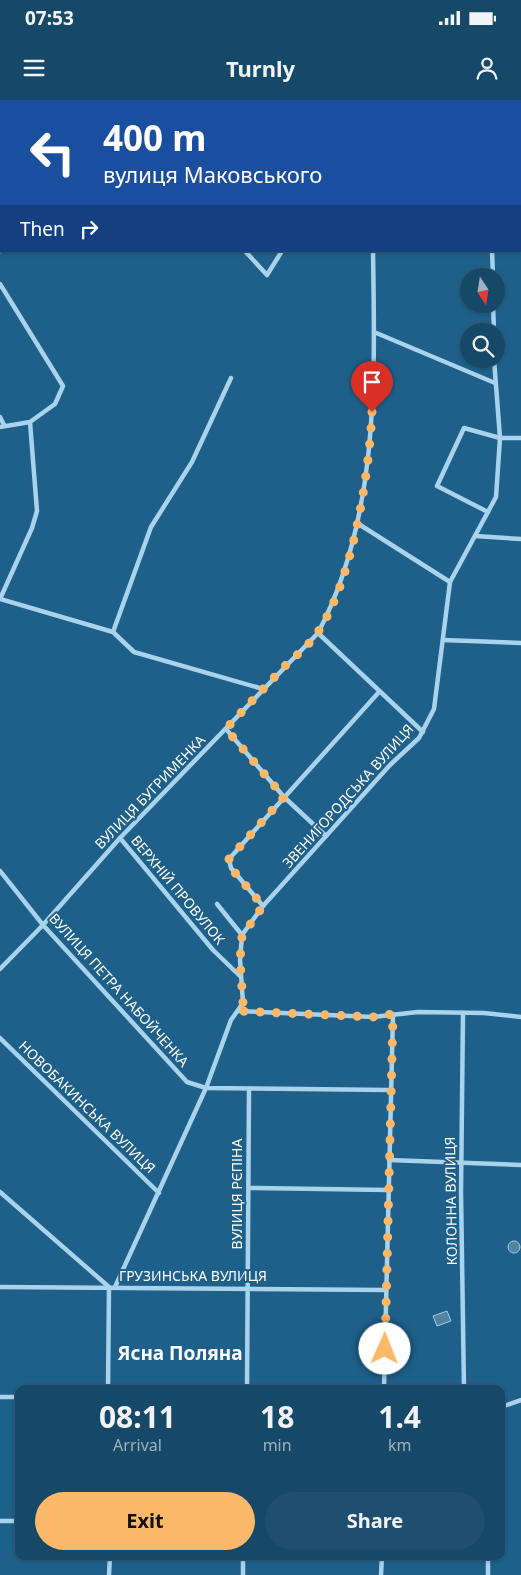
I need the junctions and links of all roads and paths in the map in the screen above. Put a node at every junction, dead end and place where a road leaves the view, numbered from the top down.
1 (246, 252) edge
2 (281, 252) edge
3 (373, 252) edge
4 (492, 252) edge
5 (493, 268) edge
6 (0, 284) edge
7 (374, 332) junction
8 (494, 368) edge
9 (230, 378) dead end
10 (495, 383) junction
11 (0, 418) edge
12 (30, 422) junction
13 (2, 426) edge
14 (500, 438) junction
15 (521, 438) edge
16 (488, 512) junction
17 (358, 523) junction
18 (475, 536) junction
19 (521, 539) edge
20 (450, 582) junction
21 (6, 584) junction
22 (0, 586) edge
23 (0, 599) edge
24 (113, 632) junction
25 (318, 633) junction
26 (444, 640) junction
27 (521, 643) edge
28 (263, 689) junction
29 (378, 692) junction
30 (226, 729) junction
31 (422, 732) junction
32 (284, 797) junction
33 (326, 836) junction
34 (120, 838) junction
35 (0, 871) edge
36 (217, 904) dead end
37 (263, 906) junction
38 (43, 925) junction
39 (242, 936) junction
40 (0, 969) edge
41 (240, 976) junction
42 (238, 1011) junction
43 (462, 1013) junction
44 (393, 1014) junction
45 (521, 1017) edge
46 (0, 1038) edge
47 (206, 1088) junction
48 (249, 1089) junction
49 (390, 1090) junction
50 (389, 1160) junction
51 (462, 1162) junction
52 (521, 1165) edge
53 (248, 1188) junction
54 (388, 1190) junction
55 (0, 1192) edge
56 (159, 1193) junction
57 (0, 1287) edge
58 (109, 1287) junction
59 (115, 1287) junction
60 (248, 1288) junction
61 (386, 1290) junction
62 (108, 1385) edge
63 (247, 1385) edge
64 (384, 1385) edge
65 (464, 1385) edge
66 (0, 1397) edge
67 (15, 1397) edge
68 (521, 1400) edge
69 (505, 1406) edge
70 (0, 1521) edge
71 (15, 1521) edge
72 (110, 1560) edge
73 (243, 1560) edge
74 (382, 1560) edge
75 (488, 1560) edge
76 (109, 1575) edge
77 (243, 1575) edge
78 (381, 1575) edge
79 (488, 1575) edge

1 - 2 street
3 - 7 street, ВУЛИЦЯ БУГРИМЕНКА
4 - 5 street
6 - 12 street
7 - 10 street
7 - 17 street, ВУЛИЦЯ БУГРИМЕНКА
8 - 10 street, ЗВЕНИГОРОДСЬКА ВУЛИЦЯ
9 - 24 street
10 - 14 street, ЗВЕНИГОРОДСЬКА ВУЛИЦЯ
11 - 13 street
12 - 13 street
12 - 21 street
14 - 15 street
14 - 16 street, ЗВЕНИГОРОДСЬКА ВУЛИЦЯ
14 - 16 street
16 - 18 street, ЗВЕНИГОРОДСЬКА ВУЛИЦЯ
17 - 20 street
17 - 25 street, ВУЛИЦЯ БУГРИМЕНКА
18 - 19 street
18 - 20 street, ЗВЕНИГОРОДСЬКА ВУЛИЦЯ
20 - 26 street, ЗВЕНИГОРОДСЬКА ВУЛИЦЯ
21 - 22 street
21 - 23 street
23 - 24 street
24 - 28 street
25 - 28 street, ВУЛИЦЯ БУГРИМЕНКА
25 - 29 street
26 - 27 street
26 - 31 street, ЗВЕНИГОРОДСЬКА ВУЛИЦЯ
28 - 30 street, ВУЛИЦЯ БУГРИМЕНКА
29 - 31 street
29 - 32 street
30 - 32 street
30 - 34 street, ВУЛИЦЯ БУГРИМЕНКА
31 - 33 street, ЗВЕНИГОРОДСЬКА ВУЛИЦЯ
32 - 33 street
32 - 37 street
33 - 37 street, ЗВЕНИГОРОДСЬКА ВУЛИЦЯ
34 - 38 street, ВУЛИЦЯ БУГРИМЕНКА
34 - 41 street, ВЕРХНІЙ ПРОВУЛОК
35 - 38 street, ВУЛИЦЯ ПЕТРА НАБОЙЧЕНКА
36 - 39 street
37 - 39 street, ЗВЕНИГОРОДСЬКА ВУЛИЦЯ
38 - 40 street, ВУЛИЦЯ БУГРИМЕНКА
38 - 47 street, ВУЛИЦЯ ПЕТРА НАБОЙЧЕНКА
39 - 41 street
41 - 42 street
42 - 44 street
42 - 47 street
43 - 44 street
43 - 45 street
43 - 51 street, КОЛОННА ВУЛИЦЯ
44 - 49 street
46 - 56 street, НОВОБАКИНСЬКА ВУЛИЦЯ
47 - 48 street, ВУЛИЦЯ ПЕТРА НАБОЙЧЕНКА
47 - 56 street
48 - 49 street, ВУЛИЦЯ ПЕТРА НАБОЙЧЕНКА
48 - 53 street, ВУЛИЦЯ РЄПІНА
49 - 50 street
50 - 51 street
50 - 54 street
51 - 52 street
51 - 65 street, КОЛОННА ВУЛИЦЯ
53 - 54 street
53 - 60 street, ВУЛИЦЯ РЄПІНА
54 - 61 street
55 - 58 street
56 - 59 street
57 - 58 street, ГРУЗИНСЬКА ВУЛИЦЯ
58 - 59 street, ГРУЗИНСЬКА ВУЛИЦЯ
58 - 62 street
59 - 60 street, ГРУЗИНСЬКА ВУЛИЦЯ
60 - 61 street, ГРУЗИНСЬКА ВУЛИЦЯ
60 - 63 street, ВУЛИЦЯ РЄПІНА
61 - 64 street
66 - 67 street
68 - 69 street
70 - 71 street
72 - 76 street
73 - 77 street
74 - 78 street
75 - 79 street

